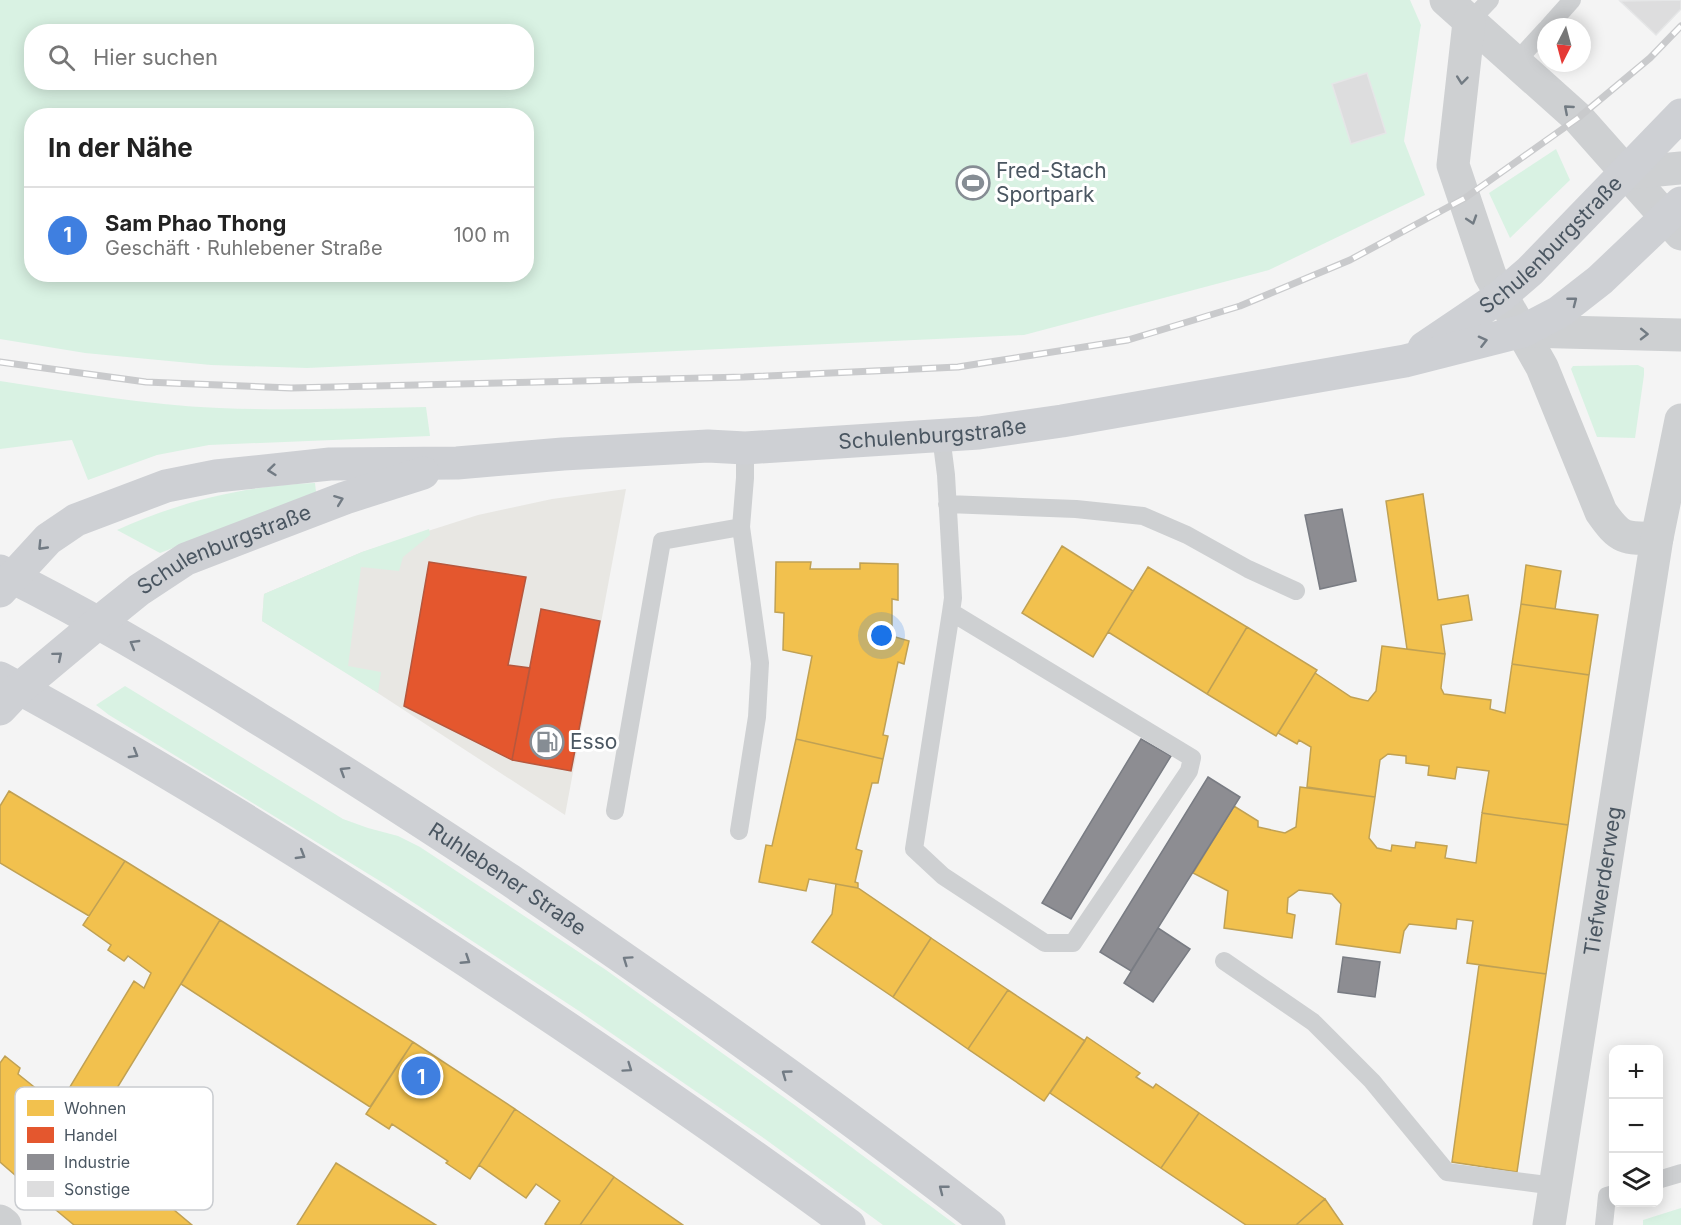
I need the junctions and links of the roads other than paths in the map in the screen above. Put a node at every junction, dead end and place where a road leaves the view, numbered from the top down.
1 (1572, 0) edge
2 (1468, 7) edge
3 (1556, 18) edge
4 (1537, 39) edge
5 (1515, 63) junction
6 (1681, 116) edge
7 (1681, 168) edge
8 (1627, 173) junction
9 (1676, 218) edge
10 (1501, 296) junction
11 (1523, 331) junction
12 (1681, 335) edge
13 (1406, 361) junction
14 (1681, 420) edge
15 (941, 436) junction
16 (745, 448) junction
17 (457, 463) junction
18 (947, 504) junction
19 (741, 527) junction
20 (1657, 538) junction
21 (4, 580) edge
22 (1296, 591) dead end
23 (951, 612) junction
24 (98, 623) junction
25 (6, 692) edge
26 (615, 811) dead end
27 (739, 831) dead end
28 (1224, 961) dead end
29 (1681, 1173) edge
30 (1663, 1179) edge
31 (1555, 1186) junction
32 (1609, 1195) edge
33 (0, 1221) edge
34 (5, 1225) edge
35 (849, 1225) edge
36 (989, 1225) edge
37 (1549, 1225) edge
38 (1604, 1225) edge

1 - 3 lane
2 - 5 street
2 -> 10 street
4 - 5 lane
8 -> 5 street
6 - 8 street, Schulenburgstraße
7 - 8 street
8 - 9 street
8 - 10 street, Schulenburgstraße
11 -> 9 street, Schulenburgstraße
10 - 11 street
10 - 13 street, Schulenburgstraße
11 -> 12 street
13 -> 11 street, Schulenburgstraße
11 - 20 street
13 - 15 street, Schulenburgstraße
14 - 20 street, Tiefwerderweg
15 - 16 street, Schulenburgstraße
15 - 18 lane
16 - 17 street, Schulenburgstraße
16 - 19 lane
17 -> 21 street, Schulenburgstraße
24 -> 17 street, Schulenburgstraße
18 - 22 lane
18 - 23 lane
19 - 26 lane
19 - 27 lane
20 - 31 street, Tiefwerderweg
21 - 24 street, Ruhlebener Straße
23 - 23 lane
25 -> 24 street, Schulenburgstraße
36 -> 24 street, Ruhlebener Straße
25 -> 35 street
28 - 31 lane
29 - 30 lane
31 - 37 street, Tiefwerderweg
32 - 38 lane
33 - 34 street

